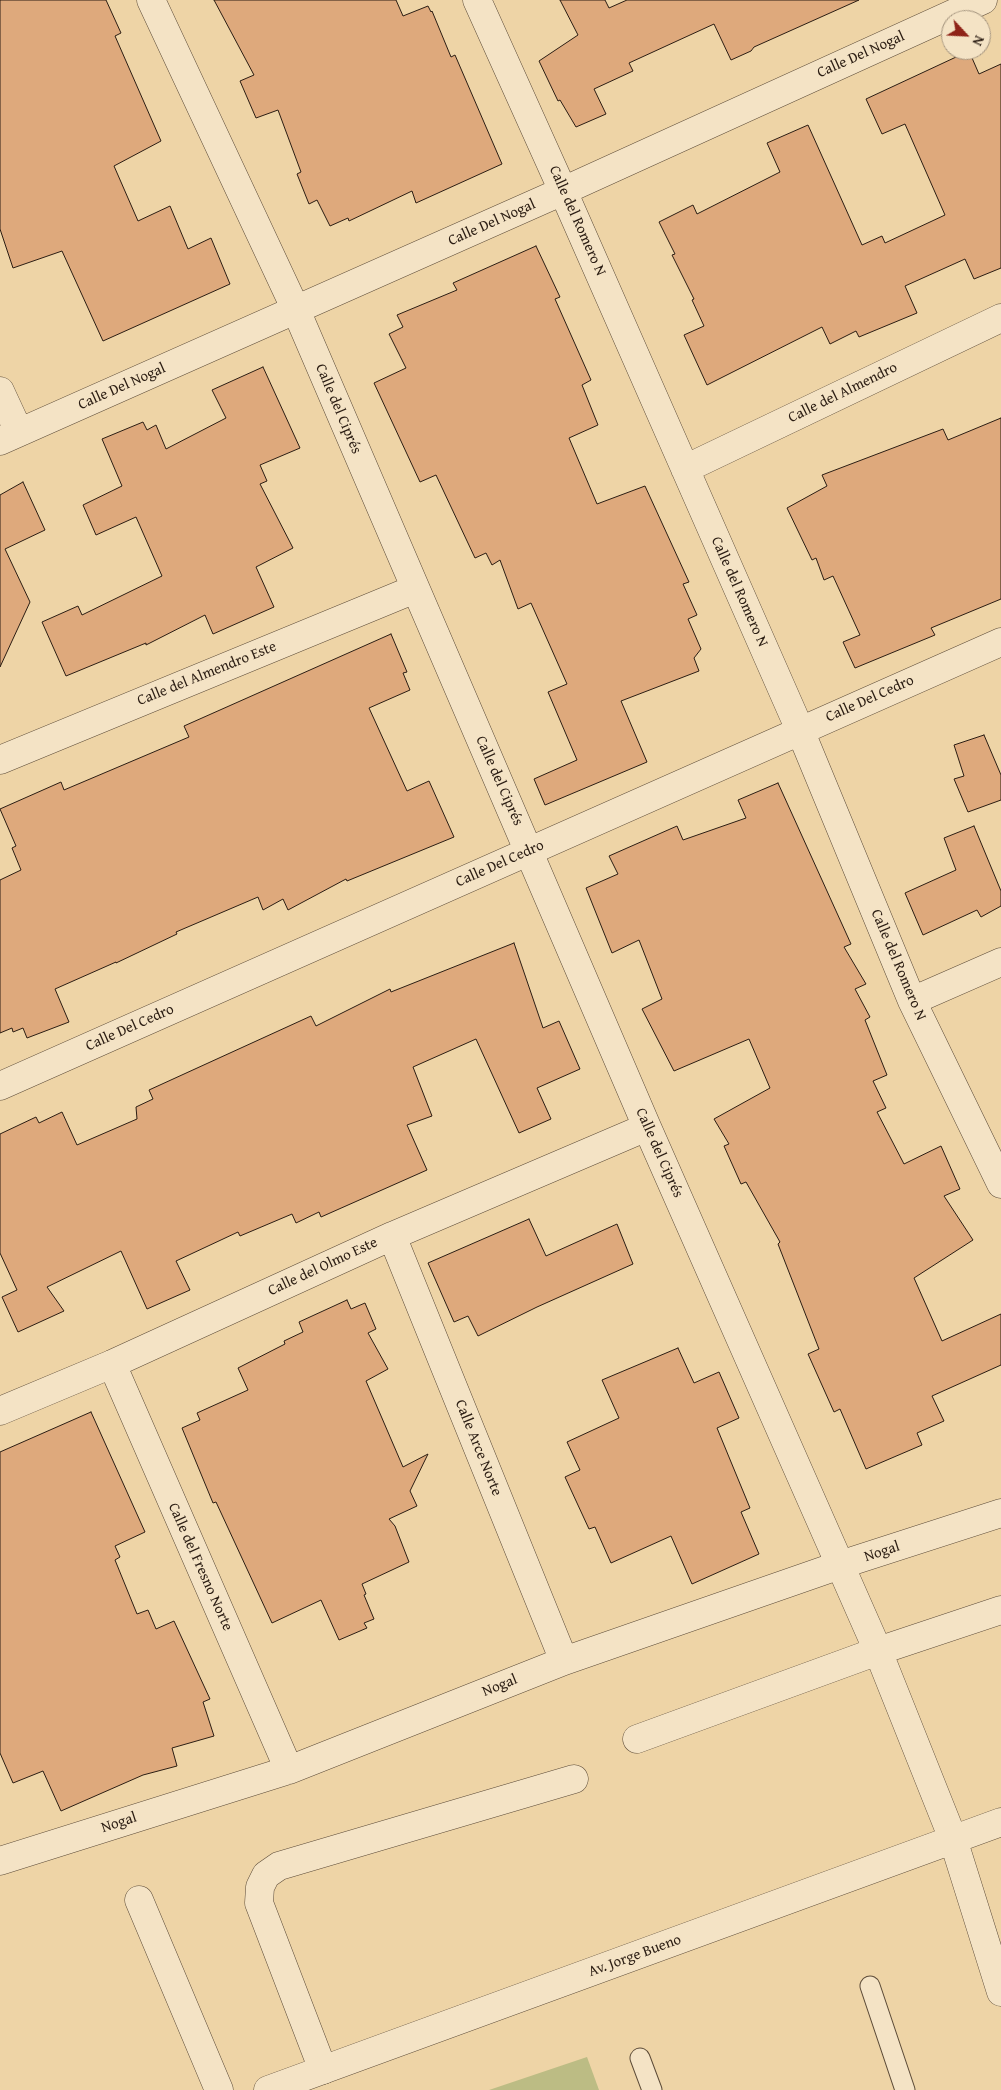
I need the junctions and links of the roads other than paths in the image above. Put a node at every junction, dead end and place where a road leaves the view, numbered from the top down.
1 (151, 0) edge
2 (477, 0) edge
3 (982, 0) edge
4 (563, 191) junction
5 (296, 310) junction
6 (1001, 318) edge
7 (0, 391) edge
8 (9, 437) edge
9 (685, 468) junction
10 (415, 589) junction
11 (1001, 642) edge
12 (800, 730) junction
13 (0, 760) edge
14 (530, 851) junction
15 (1001, 962) edge
16 (912, 1001) junction
17 (0, 1086) edge
18 (647, 1127) junction
19 (1001, 1184) edge
20 (392, 1236) junction
21 (112, 1364) junction
22 (0, 1411) edge
23 (1001, 1513) edge
24 (840, 1565) junction
25 (1001, 1610) edge
26 (878, 1651) junction
27 (564, 1661) junction
28 (637, 1740) dead end
29 (288, 1770) junction
30 (574, 1779) dead end
31 (1001, 1822) edge
32 (953, 1839) junction
33 (0, 1861) edge
34 (140, 1900) dead end
35 (870, 1986) dead end
36 (1001, 1992) edge
37 (640, 2058) dead end
38 (324, 2070) junction
39 (219, 2090) edge
40 (268, 2090) edge
41 (652, 2090) edge
42 (905, 2090) edge

1 - 5 street, Calle del Ciprés
2 - 4 street, Calle del Romero N
3 - 4 street, Calle Del Nogal
4 - 5 street, Calle Del Nogal
4 - 9 street, Calle del Romero N
5 - 8 street, Calle Del Nogal
5 - 10 street, Calle del Ciprés
6 - 9 street, Calle del Almendro
7 - 8 street
9 - 12 street, Calle del Romero N
10 - 13 street, Calle del Almendro Este
10 - 14 street, Calle del Ciprés
11 - 12 street, Calle Del Cedro
12 - 14 street, Calle Del Cedro
12 - 16 street, Calle del Romero N
14 - 17 street, Calle Del Cedro
14 - 18 street, Calle del Ciprés
15 - 16 street
16 - 19 street, Calle del Romero N
18 - 20 street, Calle del Olmo Este
18 - 24 street, Calle del Ciprés
20 - 21 street, Calle del Olmo Este
20 - 27 street, Calle Arce Norte
21 - 22 street, Calle del Olmo Este
21 - 29 street, Calle del Fresno Norte
23 - 24 street, Nogal
24 - 26 street, Calle del Ciprés
24 - 27 street, Nogal
25 - 26 street
26 - 28 street
26 - 32 street, Calle del Ciprés
27 - 29 street, Nogal
29 - 33 street, Nogal
30 - 38 street
31 - 32 street, Av. Jorge Bueno
32 - 36 street, Calle del Ciprés
32 - 38 street, Av. Jorge Bueno
34 - 39 street
35 - 42 lane
37 - 41 lane
38 - 40 street, Av. Jorge Bueno

